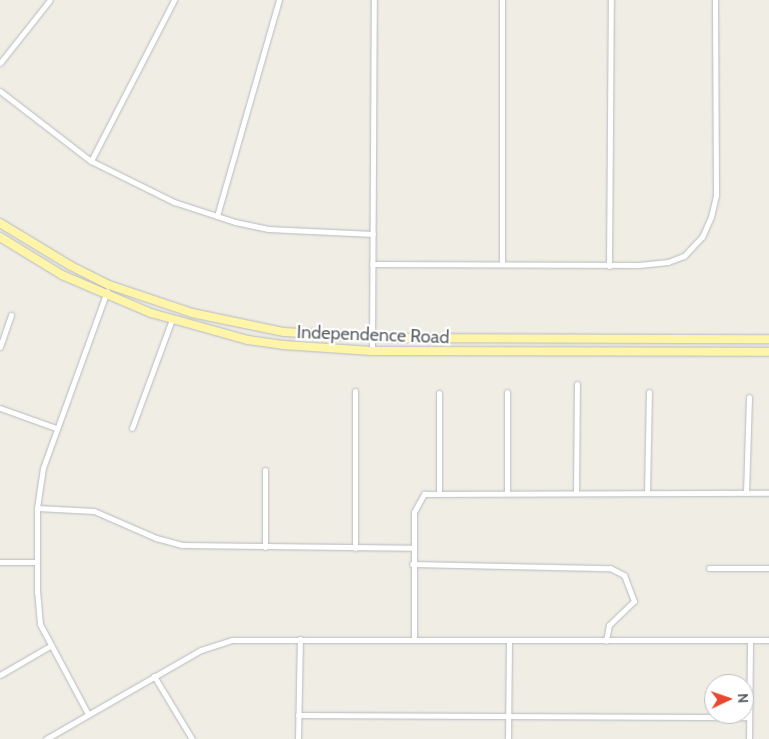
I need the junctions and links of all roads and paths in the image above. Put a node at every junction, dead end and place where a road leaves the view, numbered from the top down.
1 (50, 0) edge
2 (174, 0) edge
3 (279, 0) edge
4 (374, 0) edge
5 (502, 0) edge
6 (611, 0) edge
7 (715, 0) edge
8 (0, 62) edge
9 (0, 91) edge
10 (91, 161) junction
11 (217, 216) junction
12 (0, 223) edge
13 (373, 234) junction
14 (0, 237) edge
15 (502, 262) junction
16 (372, 264) junction
17 (609, 266) junction
18 (109, 285) junction
19 (105, 296) junction
20 (11, 315) dead end
21 (172, 320) junction
22 (372, 338) junction
23 (769, 339) edge
24 (0, 347) edge
25 (372, 351) junction
26 (769, 352) edge
27 (577, 384) dead end
28 (355, 391) dead end
29 (507, 392) dead end
30 (649, 392) dead end
31 (439, 393) dead end
32 (749, 397) dead end
33 (0, 408) edge
34 (56, 428) junction
35 (132, 428) dead end
36 (265, 470) dead end
37 (439, 492) junction
38 (507, 493) junction
39 (576, 493) junction
40 (647, 493) junction
41 (746, 493) junction
42 (769, 493) edge
43 (38, 508) junction
44 (265, 547) junction
45 (355, 548) junction
46 (412, 548) junction
47 (0, 562) edge
48 (37, 562) junction
49 (412, 564) junction
50 (709, 568) dead end
51 (769, 568) edge
52 (300, 640) junction
53 (414, 640) junction
54 (606, 640) junction
55 (750, 640) junction
56 (769, 640) edge
57 (509, 641) junction
58 (50, 646) junction
59 (750, 674) edge
60 (0, 675) edge
61 (154, 676) junction
62 (88, 714) junction
63 (298, 715) junction
64 (508, 715) junction
65 (704, 717) edge
66 (749, 724) edge
67 (46, 739) edge
68 (192, 739) edge
69 (298, 739) edge
70 (508, 739) edge
71 (749, 739) edge

1 - 8 street
2 - 10 street
3 - 11 street
4 - 13 street
5 - 15 street
6 - 17 street
7 - 17 street
9 - 10 street
10 - 11 street
11 - 13 street
12 - 18 main road, Independence Road
13 - 16 street
14 - 19 main road, Independence Road
15 - 16 street
15 - 17 street
16 - 22 street
18 - 19 street
18 - 22 main road, Independence Road
19 - 21 main road, Independence Road
19 - 34 street
20 - 24 street
21 - 25 main road, Independence Road
21 - 35 street
22 - 23 main road, Independence Road
22 - 25 street
25 - 26 main road, Independence Road
27 - 39 street
28 - 45 street
29 - 38 street
30 - 40 street
31 - 37 street
32 - 41 street
33 - 34 street
34 - 43 street
36 - 44 street
37 - 38 street
37 - 46 street
38 - 39 street
39 - 40 street
40 - 41 street
41 - 42 street
43 - 44 street
43 - 48 street
44 - 45 street
45 - 46 street
46 - 49 street
47 - 48 street
48 - 58 street
49 - 53 street
49 - 54 street
50 - 51 street
52 - 53 street
52 - 61 street
52 - 63 street
53 - 57 street
54 - 55 street
54 - 57 street
55 - 56 street
55 - 59 street
57 - 64 street
58 - 60 street
58 - 62 street
61 - 62 street
61 - 68 street
62 - 67 street
63 - 64 street
63 - 69 street
64 - 65 street
64 - 70 street
66 - 71 street

